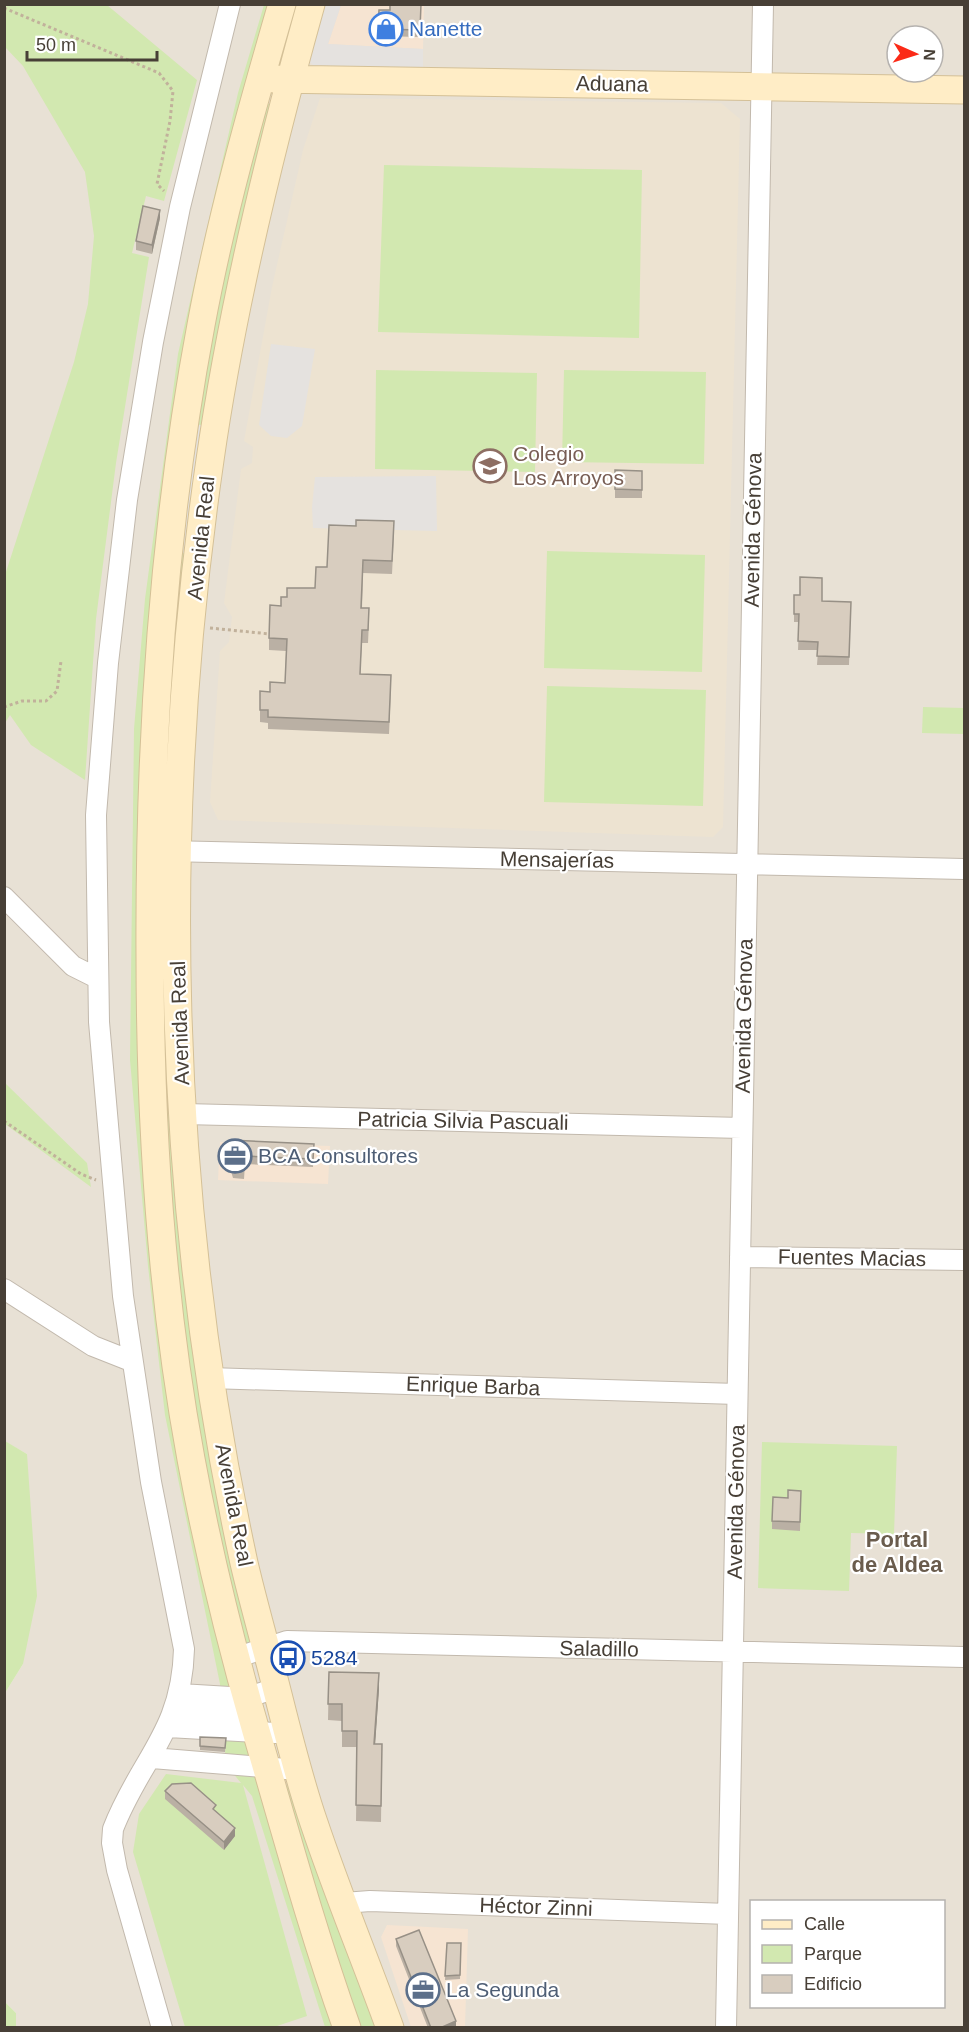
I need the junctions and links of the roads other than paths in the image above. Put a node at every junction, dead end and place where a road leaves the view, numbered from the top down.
1 (230, 4) edge
2 (282, 4) edge
3 (311, 4) edge
4 (763, 4) edge
5 (260, 79) junction
6 (290, 79) junction
7 (761, 86) junction
8 (964, 90) edge
9 (149, 850) junction
10 (178, 852) junction
11 (746, 864) junction
12 (964, 869) edge
13 (4, 897) edge
14 (97, 978) junction
15 (184, 1114) junction
16 (742, 1128) junction
17 (740, 1257) junction
18 (964, 1260) edge
19 (4, 1289) edge
20 (131, 1361) junction
21 (209, 1378) junction
22 (737, 1394) junction
23 (266, 1648) junction
24 (733, 1652) junction
25 (964, 1657) edge
26 (236, 1658) junction
27 (276, 1688) junction
28 (180, 1694) junction
29 (246, 1698) junction
30 (171, 1720) junction
31 (287, 1730) junction
32 (256, 1732) junction
33 (152, 1758) junction
34 (297, 1766) junction
35 (266, 1768) junction
36 (344, 1903) junction
37 (728, 1914) junction
38 (162, 2028) edge
39 (347, 2028) edge
40 (390, 2028) edge
41 (726, 2028) edge

1 - 14 street
2 - 5 main road, Avenida Real
3 - 6 main road, Avenida Real
4 - 7 street, Avenida Génova
5 - 6 main road, Aduana
5 - 9 main road, Avenida Real
6 - 7 main road, Aduana
6 - 10 main road, Avenida Real
7 - 8 main road, Aduana
7 - 11 street, Avenida Génova
9 - 10 street, Mensajerías
9 - 26 main road, Avenida Real
10 - 11 street, Mensajerías
10 - 15 main road, Avenida Real
11 - 12 street, Mensajerías
11 - 16 street, Avenida Génova
13 - 14 street
14 - 20 street
15 - 16 street, Patricia Silvia Pascuali
15 - 21 main road, Avenida Real
16 - 17 street, Avenida Génova
17 - 18 street, Fuentes Macias
17 - 22 street, Avenida Génova
19 - 20 street
20 - 28 street
21 - 22 street, Enrique Barba
21 - 23 main road, Avenida Real
22 - 24 street, Avenida Génova
23 - 24 street, Saladillo
23 - 26 street, Saladillo
23 - 27 main road, Avenida Real
24 - 25 street, Saladillo
24 - 37 street, Avenida Génova
26 - 29 main road, Avenida Real
27 - 29 street
27 - 31 main road, Avenida Real
28 - 29 street
28 - 30 street
29 - 30 street
29 - 32 main road, Avenida Real
30 - 32 street
30 - 33 street
31 - 32 street
31 - 34 main road, Avenida Real
32 - 35 main road, Avenida Real
33 - 35 street
33 - 38 street
34 - 35 street
34 - 36 main road, Avenida Real
35 - 39 main road, Avenida Real
36 - 37 street, Héctor Zinni
36 - 40 main road, Avenida Real
37 - 41 street, Avenida Génova

